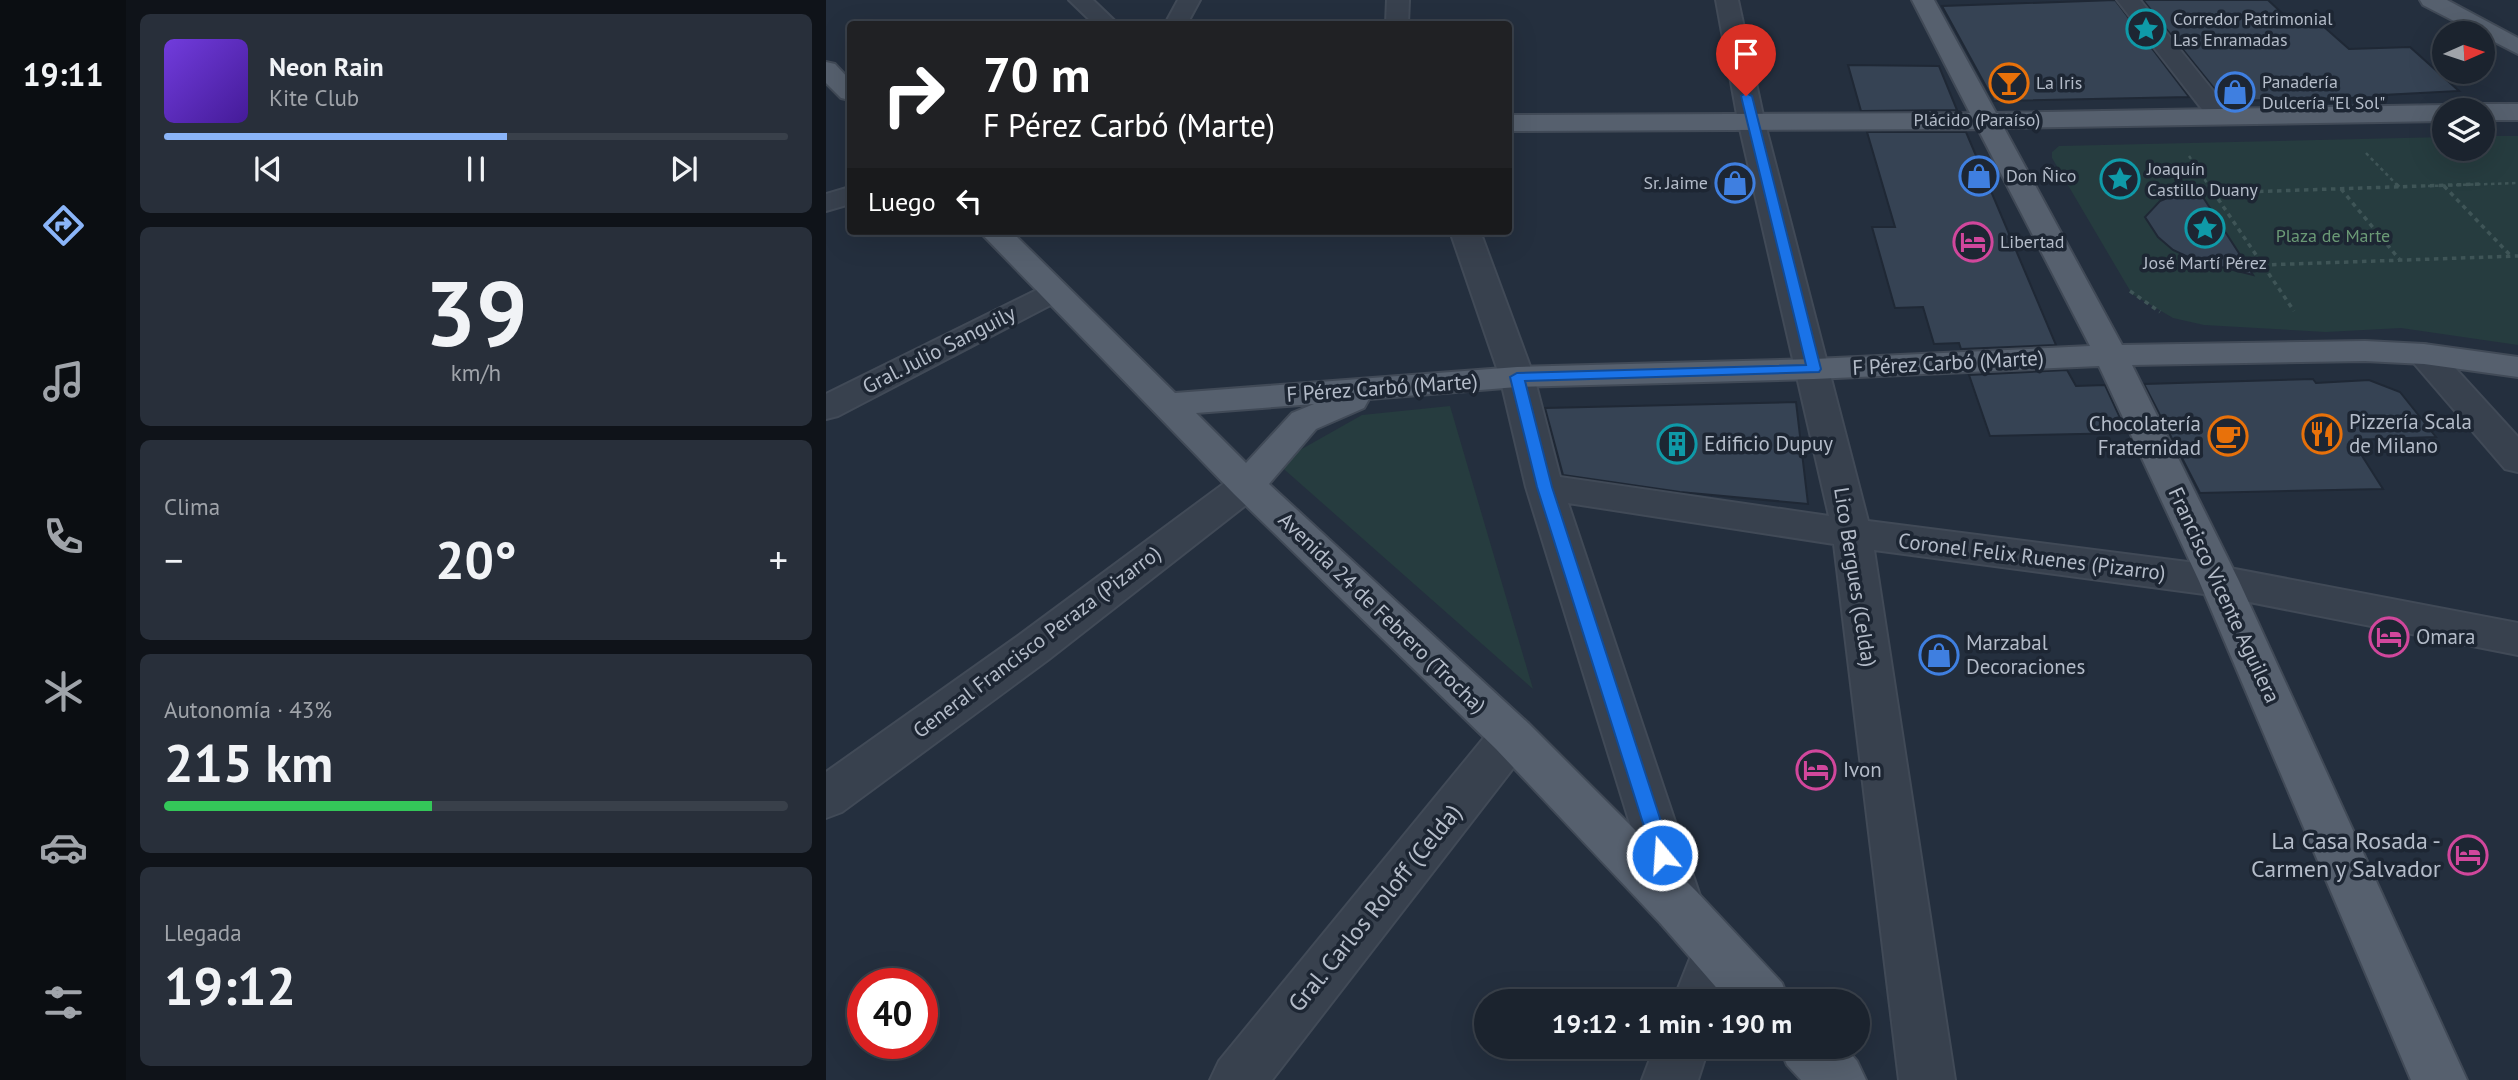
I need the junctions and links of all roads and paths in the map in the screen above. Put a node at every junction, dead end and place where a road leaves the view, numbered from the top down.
1 (1080, 0) edge
2 (1189, 0) edge
3 (1398, 0) edge
4 (1727, 0) edge
5 (1923, 0) edge
6 (2128, 0) edge
7 (2431, 0) edge
8 (1104, 21) edge
9 (1178, 21) edge
10 (1397, 21) edge
11 (2518, 47) edge
12 (826, 69) edge
13 (847, 90) edge
14 (2495, 112) edge
15 (2518, 112) edge
16 (2432, 113) edge
17 (2221, 117) junction
18 (1751, 120) junction
19 (1987, 121) junction
20 (1512, 123) edge
21 (2363, 149) dead end
22 (2188, 153) dead end
23 (2518, 183) edge
24 (2444, 186) junction
25 (2399, 187) junction
26 (2340, 189) junction
27 (2214, 193) junction
28 (847, 196) edge
29 (826, 203) edge
30 (998, 235) edge
31 (1466, 235) edge
32 (2511, 256) junction
33 (2518, 256) edge
34 (2400, 260) junction
35 (2263, 265) junction
36 (2125, 282) dead end
37 (1052, 291) junction
38 (2161, 312) dead end
39 (2300, 320) dead end
40 (2424, 354) junction
41 (2111, 355) junction
42 (2518, 367) edge
43 (1814, 369) junction
44 (1517, 377) junction
45 (1379, 388) junction
46 (1168, 404) junction
47 (826, 408) edge
48 (2518, 460) edge
49 (1247, 485) junction
50 (1544, 487) junction
51 (1852, 533) junction
52 (2219, 581) junction
53 (2518, 639) edge
54 (1512, 736) junction
55 (826, 798) edge
56 (1679, 908) junction
57 (1717, 954) junction
58 (1704, 989) edge
59 (1751, 989) edge
60 (1677, 1059) edge
61 (1818, 1059) edge
62 (1238, 1080) edge
63 (1670, 1080) edge
64 (1838, 1080) edge
65 (1927, 1080) edge
66 (2439, 1080) edge

1 - 8 street
2 - 9 street
3 - 10 street
4 - 18 street, Lico Bergues (Celda)
5 - 19 main road, Francisco Vicente Aguilera
6 - 17 street
7 - 11 main road
12 - 13 main road
14 - 15 main road
16 - 17 main road, Plácido (Paraíso)
17 - 19 main road, Plácido (Paraíso)
18 - 19 main road, Plácido (Paraíso)
18 - 20 main road, Plácido (Paraíso)
18 - 43 street, Lico Bergues (Celda)
19 - 41 main road, Francisco Vicente Aguilera
21 - 25 path
22 - 27 path
23 - 24 path
24 - 25 path
24 - 32 path
25 - 26 path
26 - 27 path
26 - 34 path
27 - 35 path
28 - 29 street
30 - 37 main road, Avenida 24 de Febrero (Trocha)
31 - 44 street
32 - 33 path
32 - 34 path
34 - 35 path
35 - 39 path
36 - 38 path
37 - 46 main road, Avenida 24 de Febrero (Trocha)
37 - 47 street, Gral. Julio Sanguily
40 - 41 main road, F Pérez Carbó (Marte)
40 - 42 main road, F Pérez Carbó (Marte)
40 - 48 street
41 - 43 main road, F Pérez Carbó (Marte)
41 - 52 main road, Francisco Vicente Aguilera
43 - 44 main road, F Pérez Carbó (Marte)
43 - 51 street, Lico Bergues (Celda)
44 - 45 main road, F Pérez Carbó (Marte)
44 - 50 street
45 - 46 main road, F Pérez Carbó (Marte)
45 - 49 main road
46 - 49 main road, Avenida 24 de Febrero (Trocha)
49 - 54 main road, Avenida 24 de Febrero (Trocha)
49 - 55 street, General Francisco Peraza (Pizarro)
50 - 51 street, Coronel Felix Ruenes (Pizarro)
50 - 56 street
51 - 52 street, Coronel Felix Ruenes (Pizarro)
51 - 65 street, Lico Bergues (Celda)
52 - 53 street, Coronel Felix Ruenes (Pizarro)
52 - 66 main road, Francisco Vicente Aguilera
54 - 56 main road, Avenida 24 de Febrero (Trocha)
54 - 62 street, Gral. Carlos Roloff (Celda)
56 - 57 main road, Avenida 24 de Febrero (Trocha)
57 - 58 street
57 - 59 main road, Avenida 24 de Febrero (Trocha)
60 - 63 street
61 - 64 main road

